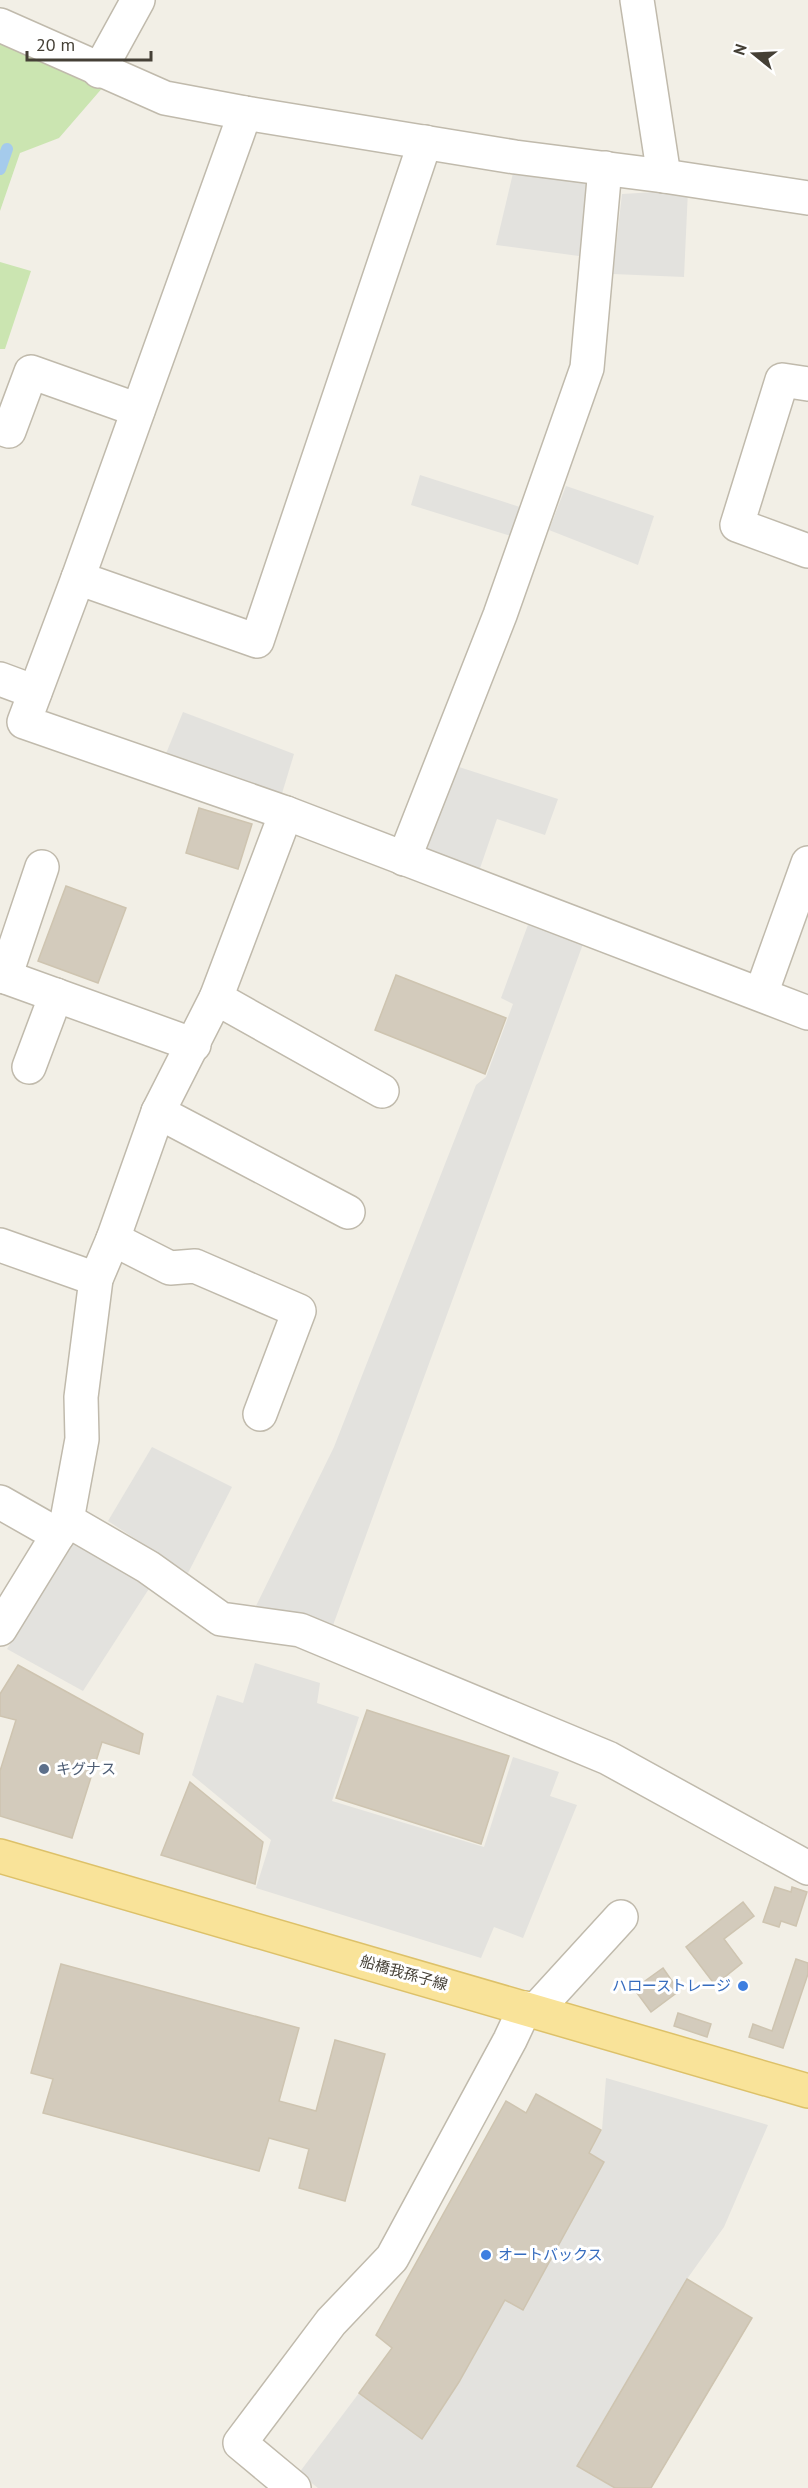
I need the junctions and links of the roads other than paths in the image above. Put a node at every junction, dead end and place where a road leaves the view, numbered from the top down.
1 (138, 0) edge
2 (637, 0) edge
3 (0, 25) edge
4 (99, 71) junction
5 (245, 113) junction
6 (425, 142) junction
7 (605, 168) junction
8 (664, 176) junction
9 (808, 198) edge
10 (808, 384) edge
11 (138, 410) junction
12 (0, 428) edge
13 (808, 551) edge
14 (78, 578) junction
15 (0, 679) edge
16 (35, 692) junction
17 (286, 813) junction
18 (404, 859) junction
19 (808, 863) edge
20 (42, 867) dead end
21 (2, 976) edge
22 (761, 994) junction
23 (56, 995) junction
24 (216, 998) junction
25 (808, 1013) edge
26 (194, 1045) junction
27 (29, 1067) dead end
28 (382, 1091) dead end
29 (158, 1112) junction
30 (348, 1212) dead end
31 (113, 1239) junction
32 (0, 1245) edge
33 (96, 1279) junction
34 (260, 1414) dead end
35 (0, 1502) edge
36 (62, 1528) junction
37 (0, 1629) edge
38 (0, 1856) edge
39 (808, 1869) edge
40 (621, 1917) dead end
41 (530, 2009) junction
42 (808, 2091) edge
43 (294, 2488) edge

1 - 4 street
2 - 8 street
3 - 4 street
4 - 5 street
5 - 6 street
5 - 11 street
6 - 7 street
6 - 14 street
7 - 8 street
7 - 18 street
8 - 9 street
10 - 13 street
11 - 12 street
11 - 14 street
14 - 16 street
15 - 16 street
16 - 17 street
17 - 18 street
17 - 24 street
18 - 22 street
19 - 22 street
20 - 21 street
21 - 23 street
22 - 25 street
23 - 26 street
23 - 27 street
24 - 26 street
24 - 28 street
26 - 29 street
29 - 30 street
29 - 31 street
31 - 33 street
31 - 34 street
32 - 33 street
33 - 36 street
35 - 36 street
36 - 37 street
36 - 39 street
38 - 41 main road, 船橋我孫子線
40 - 41 street
41 - 42 main road, 船橋我孫子線
41 - 43 street

